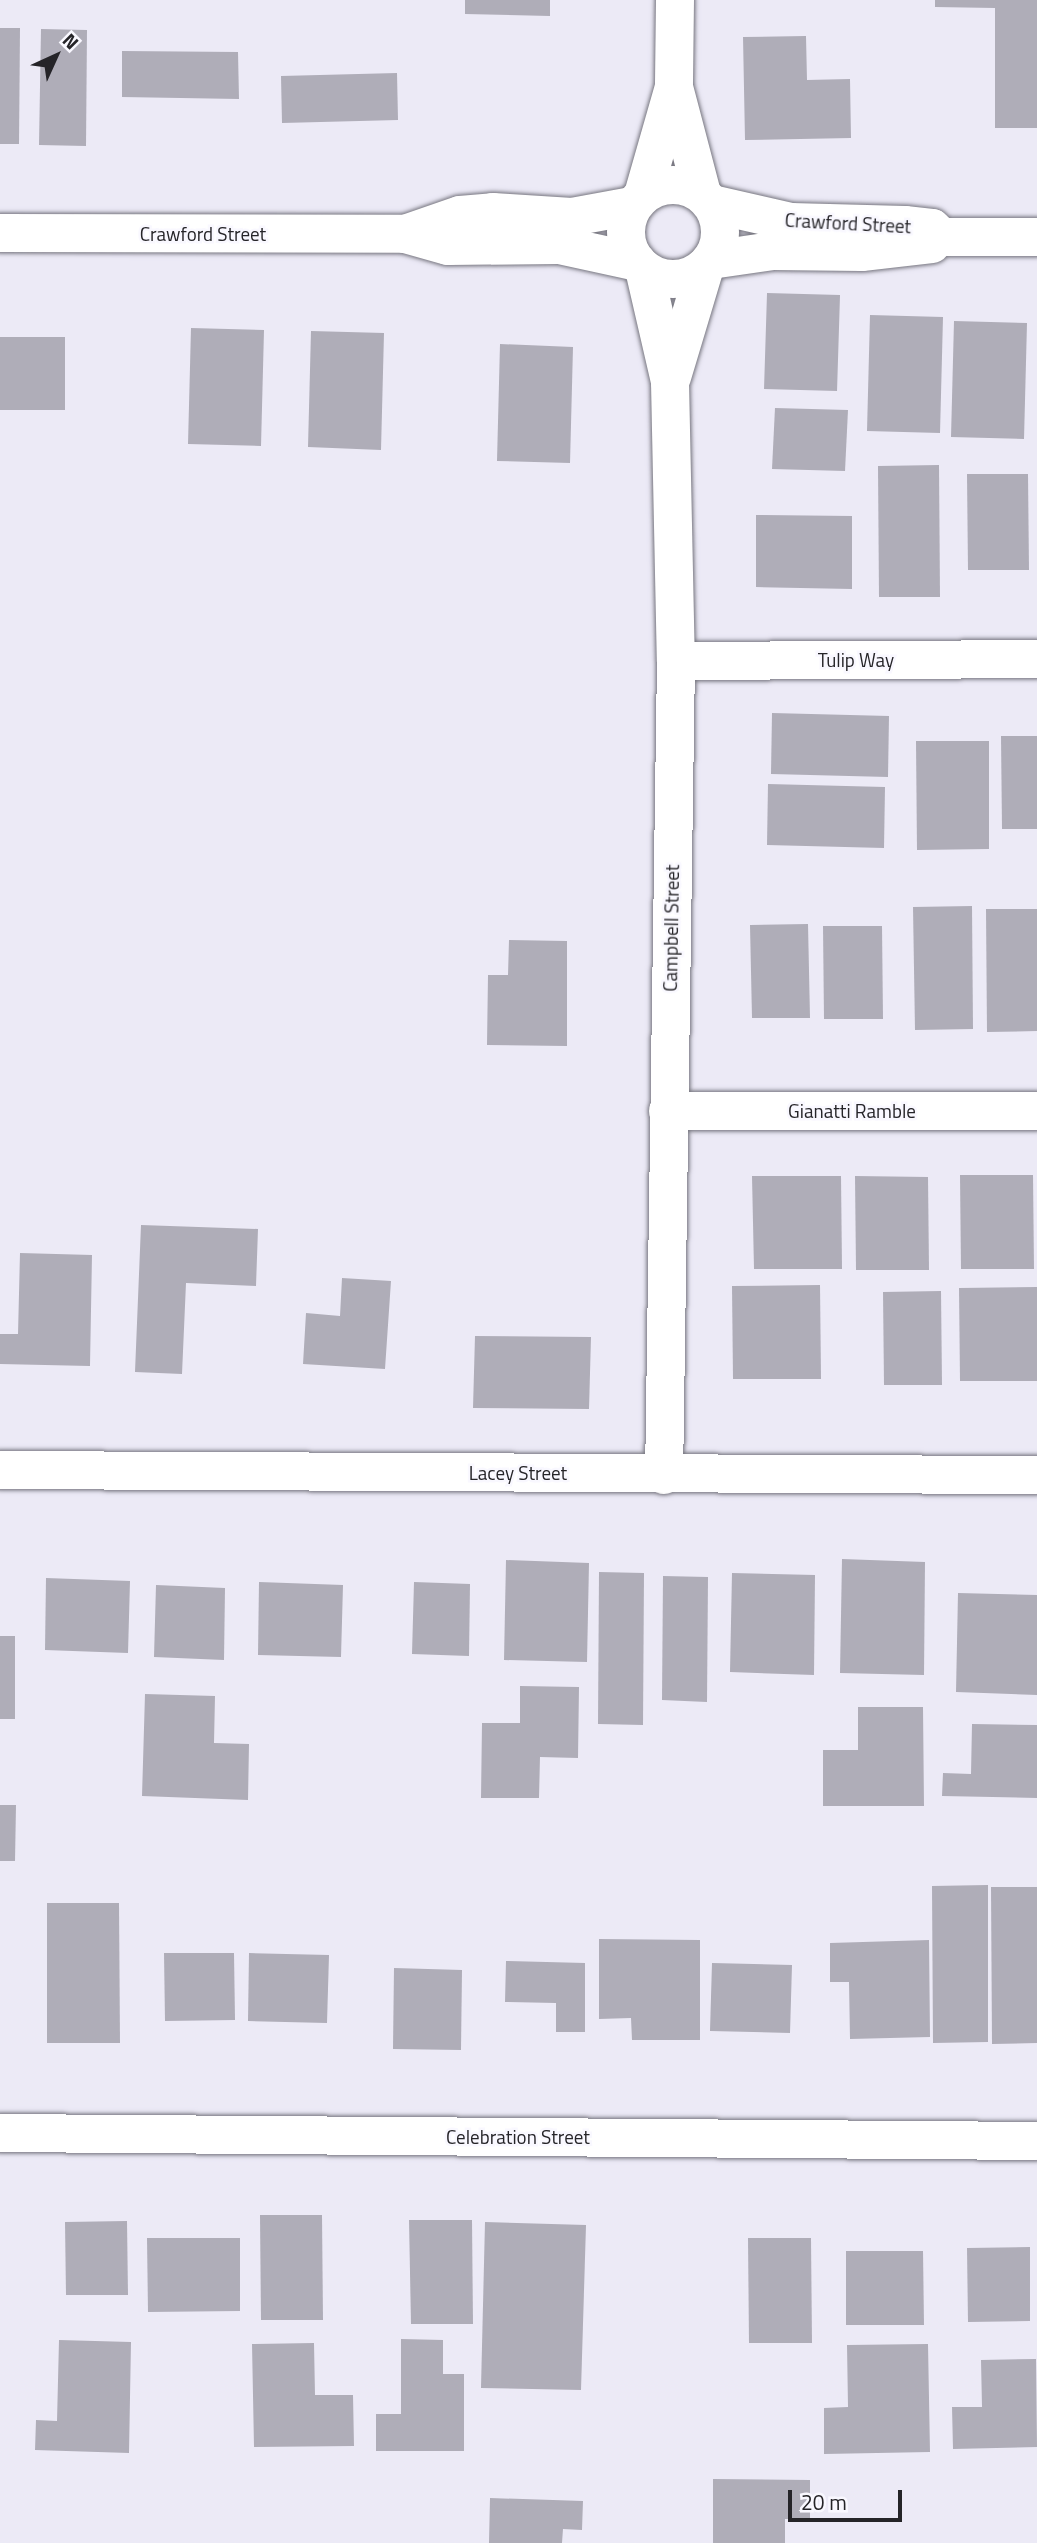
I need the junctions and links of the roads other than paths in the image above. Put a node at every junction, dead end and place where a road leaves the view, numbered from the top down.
1 (675, 0) edge
2 (674, 87) junction
3 (707, 199) junction
4 (637, 200) junction
5 (0, 233) edge
6 (405, 234) junction
7 (942, 237) junction
8 (1037, 237) edge
9 (708, 264) junction
10 (641, 266) junction
11 (670, 382) junction
12 (1037, 659) edge
13 (676, 661) junction
14 (668, 1111) junction
15 (1037, 1111) edge
16 (0, 1470) edge
17 (664, 1475) junction
18 (1037, 1475) edge
19 (0, 2133) edge
20 (1037, 2141) edge

1 - 2 street
2 - 3 street
2 - 4 street
3 - 4 street
3 - 7 street, Crawford Street
3 - 9 street
4 - 6 street, Crawford Street
4 - 10 street
5 - 6 street, Crawford Street
6 - 10 street, Crawford Street
7 - 8 street, Crawford Street
7 - 9 street, Crawford Street
9 - 10 street
9 - 11 street, Campbell Street
10 - 11 street, Campbell Street
11 - 13 street, Campbell Street
12 - 13 street, Tulip Way
13 - 14 street, Campbell Street
14 - 15 street, Gianatti Ramble
14 - 17 street, Campbell Street
16 - 17 street, Lacey Street
17 - 18 street, Lacey Street
19 - 20 street, Celebration Street

